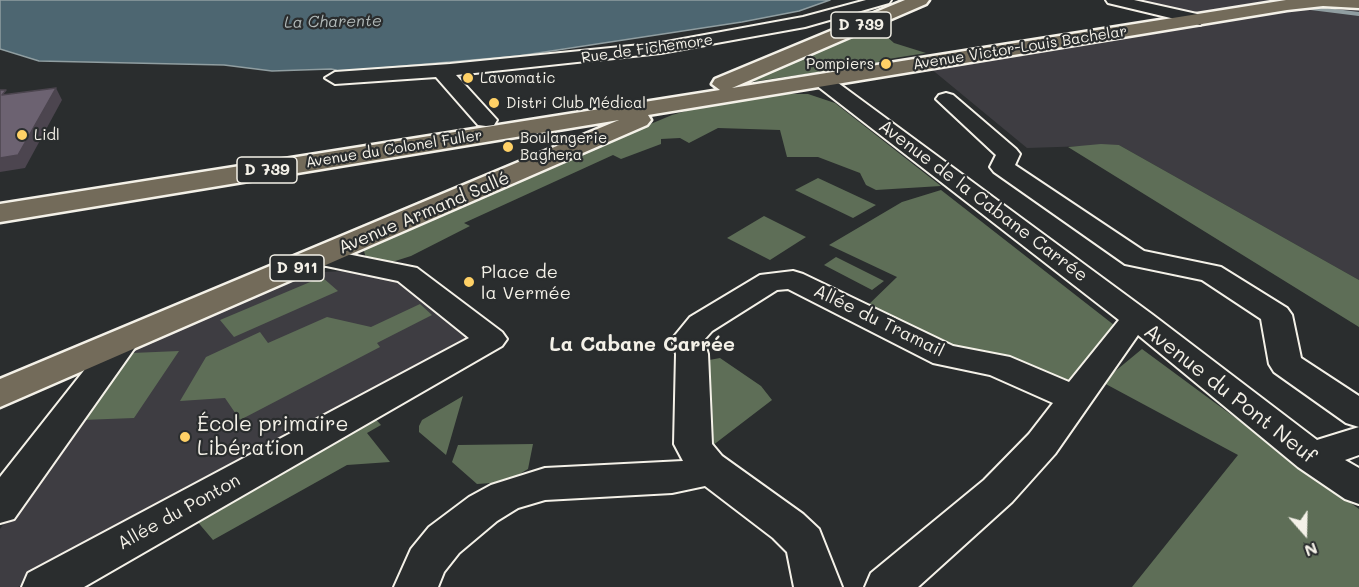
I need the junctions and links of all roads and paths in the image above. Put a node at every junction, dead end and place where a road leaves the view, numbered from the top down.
1 (883, 0) edge
2 (920, 0) edge
3 (1114, 0) edge
4 (1359, 3) edge
5 (1200, 20) junction
6 (803, 50) junction
7 (779, 60) junction
8 (450, 70) junction
9 (335, 78) dead end
10 (823, 81) junction
11 (946, 99) dead end
12 (682, 102) junction
13 (486, 120) dead end
14 (567, 120) junction
15 (534, 125) junction
16 (594, 140) junction
17 (0, 213) edge
18 (1072, 215) junction
19 (1016, 227) junction
20 (322, 257) junction
21 (1142, 322) junction
22 (123, 342) junction
23 (0, 394) edge
24 (1076, 399) junction
25 (1359, 414) edge
26 (1359, 441) edge
27 (1311, 457) junction
28 (708, 467) junction
29 (1359, 488) edge
30 (0, 507) edge
31 (812, 585) edge
32 (44, 587) edge
33 (416, 587) edge
34 (887, 587) edge

1 - 8 street, Rue de Fichemore
2 - 6 main road, D 739
3 - 5 street
4 - 5 main road, Avenue Victor-Louis Bachelar
5 - 10 main road, Avenue Victor-Louis Bachelar
6 - 7 main road, D 739
6 - 15 main road, D 739
7 - 10 main road
7 - 12 main road, D 739
8 - 9 street, Rue de Fichemore
8 - 13 street
10 - 12 main road, Avenue Victor-Louis Bachelar
10 - 19 street, Avenue de la Cabane Carrée
11 - 18 street
12 - 14 main road, Avenue du Colonel Fuller / D 739
12 - 16 main road, Avenue Armand Sallé / D 739
14 - 15 main road, Avenue du Colonel Fuller / D 739
14 - 16 main road
15 - 17 main road, Avenue du Colonel Fuller / D 739
16 - 20 main road, Avenue Armand Sallé / D 911
18 - 19 street
18 - 25 street
19 - 21 street, Avenue de la Cabane Carrée
20 - 22 main road, Avenue Armand Sallé / D 911
20 - 32 street, Allée du Ponton
21 - 24 street, Avenue du Pont Neuf
21 - 27 street, Avenue du Pont Neuf
22 - 23 main road, Avenue Armand Sallé / D 911
22 - 30 street
24 - 28 street, Allée du Tramail
24 - 34 street, Avenue du Pont Neuf
26 - 27 street
27 - 29 street, Avenue du Pont Neuf
28 - 31 street
28 - 33 street

